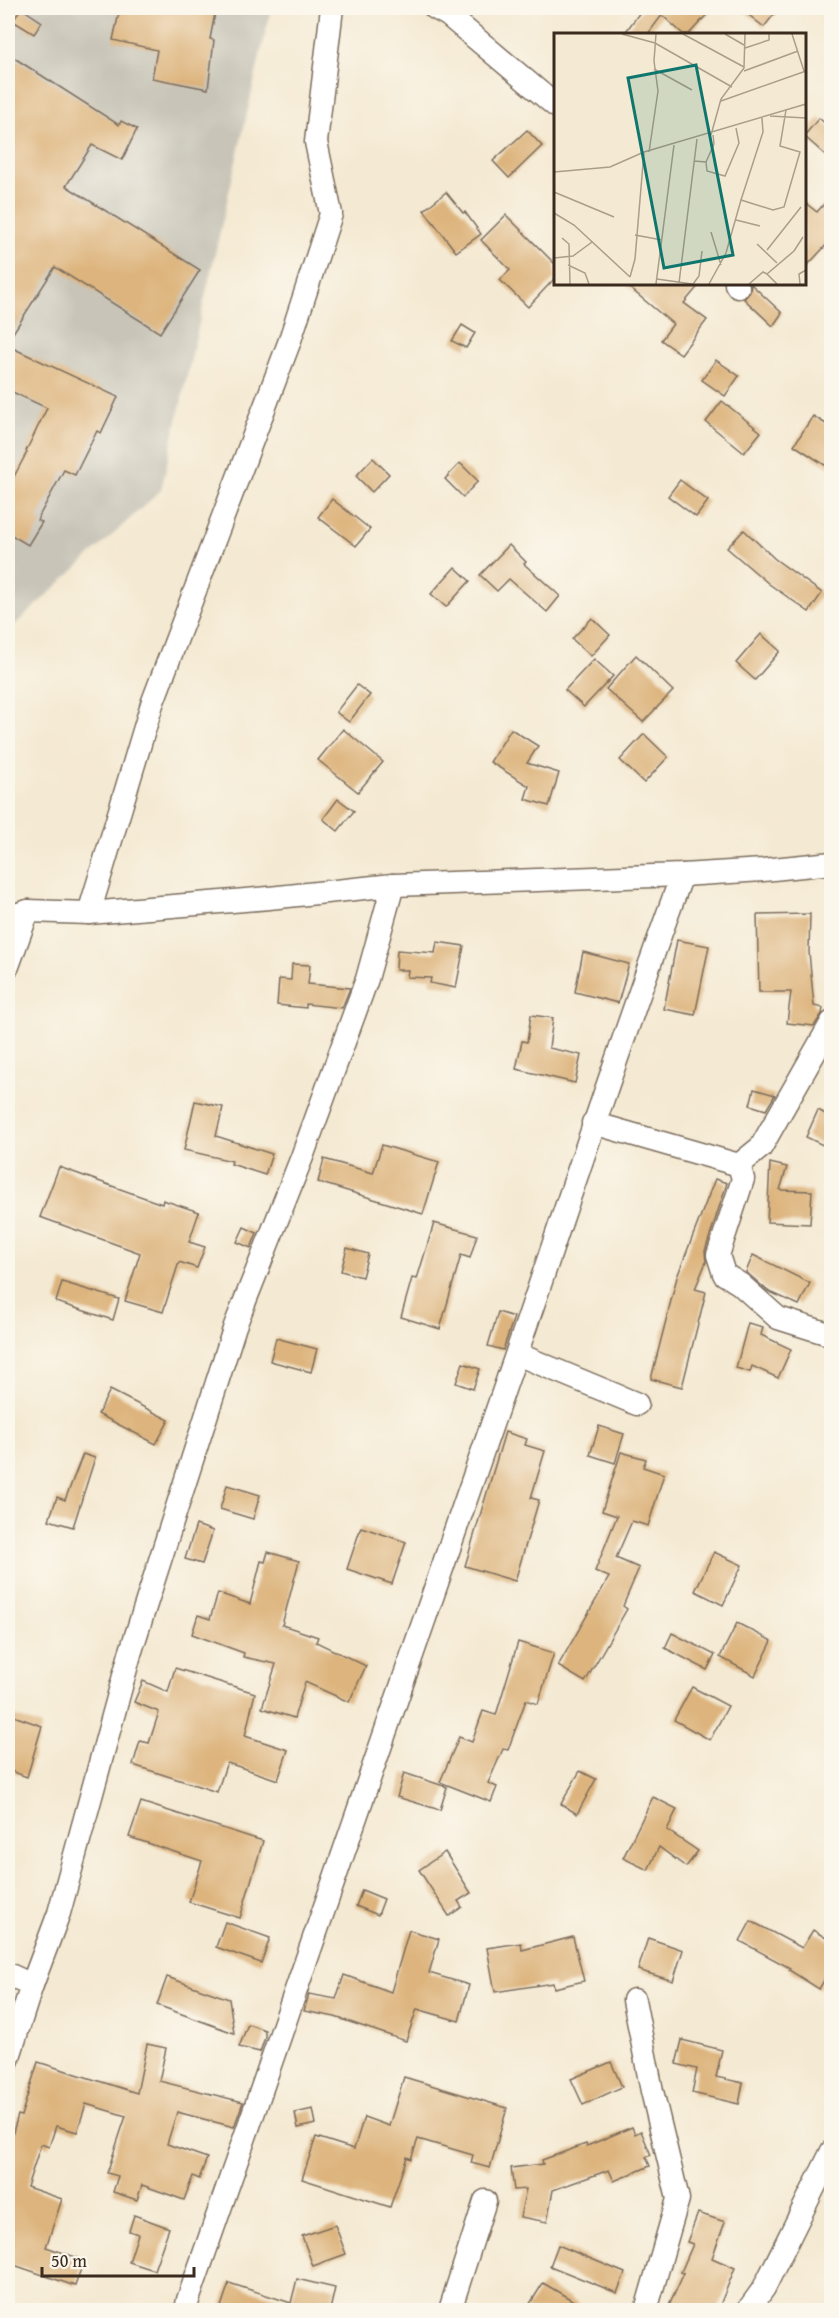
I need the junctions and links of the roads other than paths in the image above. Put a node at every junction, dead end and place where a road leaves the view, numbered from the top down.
1 (332, 8) edge
2 (435, 8) edge
3 (554, 105) edge
4 (831, 863) edge
5 (682, 875) junction
6 (393, 885) junction
7 (89, 913) junction
8 (18, 914) edge
9 (8, 966) edge
10 (831, 1022) edge
11 (593, 1123) junction
12 (739, 1165) junction
13 (831, 1335) edge
14 (517, 1354) junction
15 (637, 1404) dead end
16 (8, 1974) edge
17 (32, 1985) junction
18 (634, 2000) dead end
19 (8, 2060) edge
20 (831, 2151) edge
21 (484, 2200) dead end
22 (186, 2310) edge
23 (450, 2310) edge
24 (646, 2310) edge
25 (748, 2310) edge

1 - 7 street
2 - 3 street
4 - 5 street
5 - 6 street
5 - 11 street
6 - 7 street
6 - 17 street
7 - 8 street
8 - 9 street
10 - 12 street
11 - 12 street
11 - 14 street
12 - 13 street
14 - 15 street
14 - 22 street
16 - 17 street
17 - 19 street
18 - 24 street
20 - 25 street
21 - 23 street

